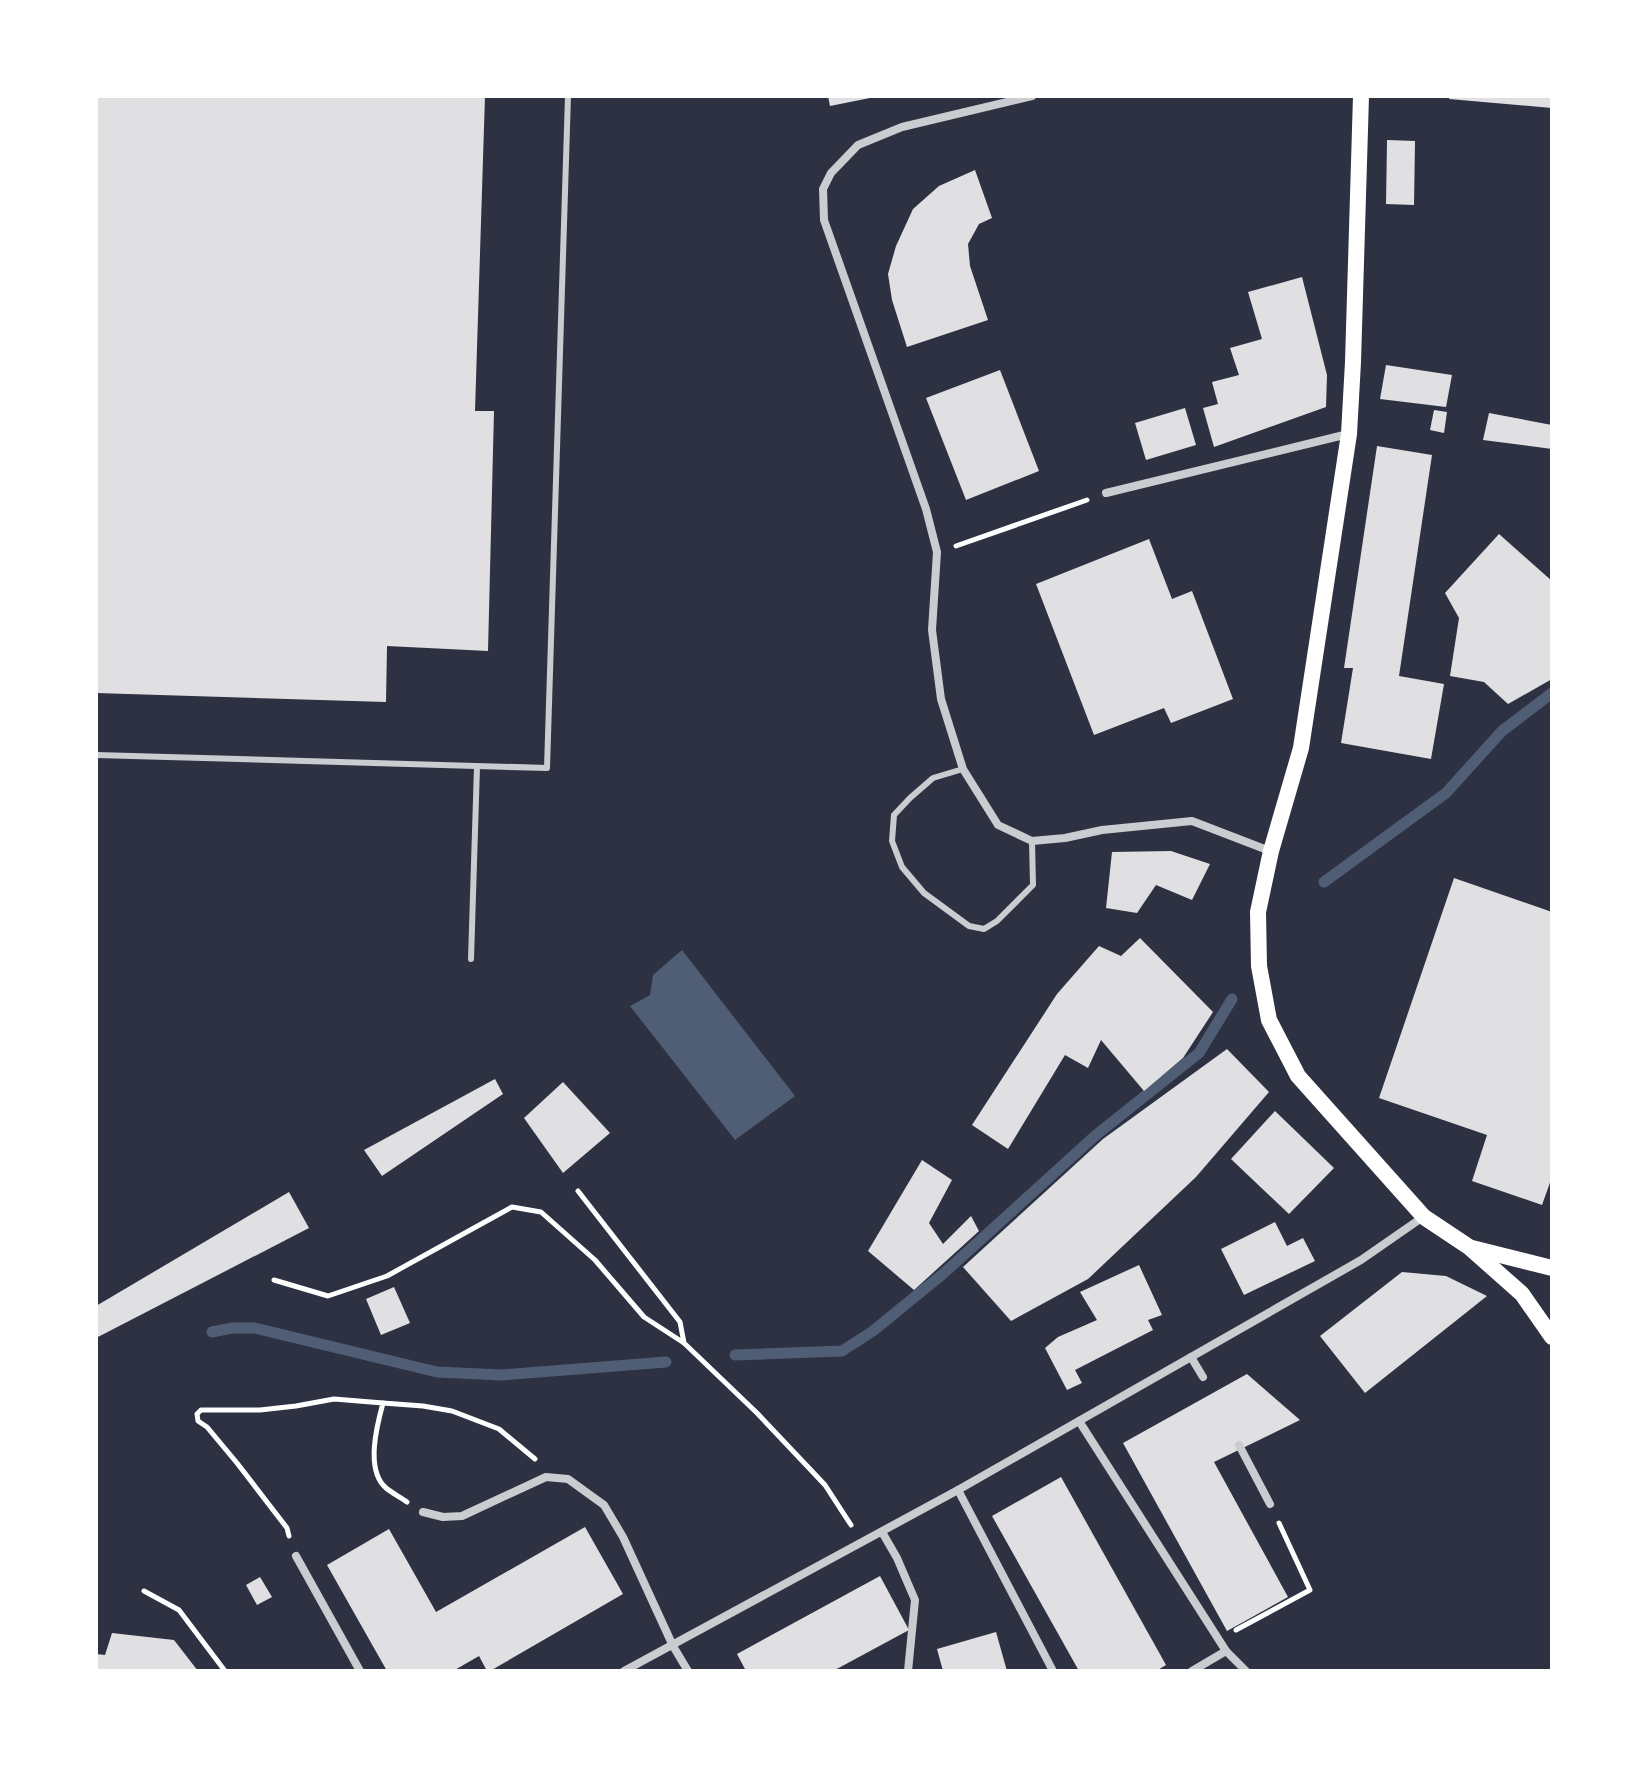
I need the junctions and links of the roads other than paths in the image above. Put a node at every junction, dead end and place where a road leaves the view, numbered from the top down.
1 (568, 96) edge
2 (1032, 96) edge
3 (1361, 96) edge
4 (1349, 434) junction
5 (1106, 493) road end
6 (96, 755) edge
7 (477, 767) junction
8 (963, 769) junction
9 (1032, 841) junction
10 (1271, 851) junction
11 (471, 959) dead end
12 (1424, 1217) junction
13 (1469, 1247) junction
14 (1552, 1268) edge
15 (1552, 1337) edge
16 (1191, 1357) junction
17 (1203, 1377) dead end
18 (1079, 1421) junction
19 (1239, 1445) dead end
20 (958, 1490) junction
21 (1270, 1504) road end
22 (423, 1512) road end
23 (882, 1532) junction
24 (296, 1556) road end
25 (673, 1646) junction
26 (1226, 1651) junction
27 (360, 1671) edge
28 (624, 1671) edge
29 (688, 1671) edge
30 (908, 1671) edge
31 (1053, 1671) edge
32 (1192, 1671) edge
33 (1246, 1671) edge

1 - 7 lane
2 - 8 street
3 - 4 main road
4 - 5 street
4 - 10 main road
6 - 7 lane
7 - 11 lane
8 - 9 street
8 - 9 lane
9 - 10 street
10 - 12 main road
12 - 13 main road
12 - 16 street
13 - 14 main road
13 - 15 main road
16 - 17 street
16 - 18 street
18 - 20 street
18 - 26 street
19 - 21 street
20 - 23 street
20 - 31 street
22 - 25 street
23 - 25 street
23 - 30 street
24 - 27 street
25 - 28 street
25 - 29 street
26 - 32 street
26 - 33 street

